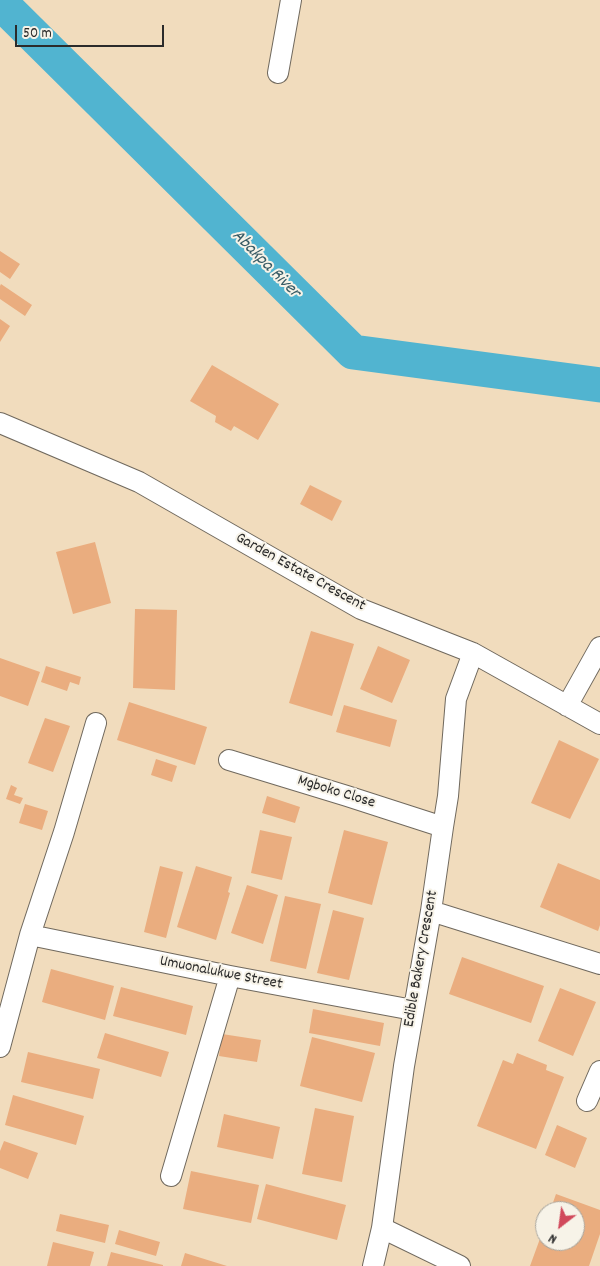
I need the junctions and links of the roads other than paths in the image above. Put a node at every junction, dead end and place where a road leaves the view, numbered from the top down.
1 (291, 0) edge
2 (278, 73) dead end
3 (0, 423) edge
4 (600, 647) edge
5 (473, 653) junction
6 (567, 706) junction
7 (96, 723) dead end
8 (600, 724) edge
9 (230, 760) dead end
10 (443, 827) junction
11 (431, 911) junction
12 (30, 935) junction
13 (600, 964) edge
14 (230, 976) junction
15 (413, 1010) junction
16 (0, 1046) edge
17 (600, 1071) edge
18 (587, 1101) dead end
19 (171, 1176) dead end
20 (382, 1228) junction
21 (373, 1266) edge
22 (460, 1266) edge

1 - 2 street
3 - 5 street, Garden Estate Crescent
4 - 6 street
5 - 6 street, Garden Estate Crescent
5 - 10 street, Edible Bakery Crescent
6 - 8 street, Garden Estate Crescent
7 - 12 street
9 - 10 street, Mgboko Close
10 - 11 street, Edible Bakery Crescent
11 - 13 street
11 - 15 street, Edible Bakery Crescent
12 - 14 street, Umuonalukwe Street
12 - 16 street
14 - 15 street, Umuonalukwe Street
14 - 19 street
15 - 20 street, Edible Bakery Crescent
17 - 18 street
20 - 21 street, Edible Bakery Crescent
20 - 22 street

